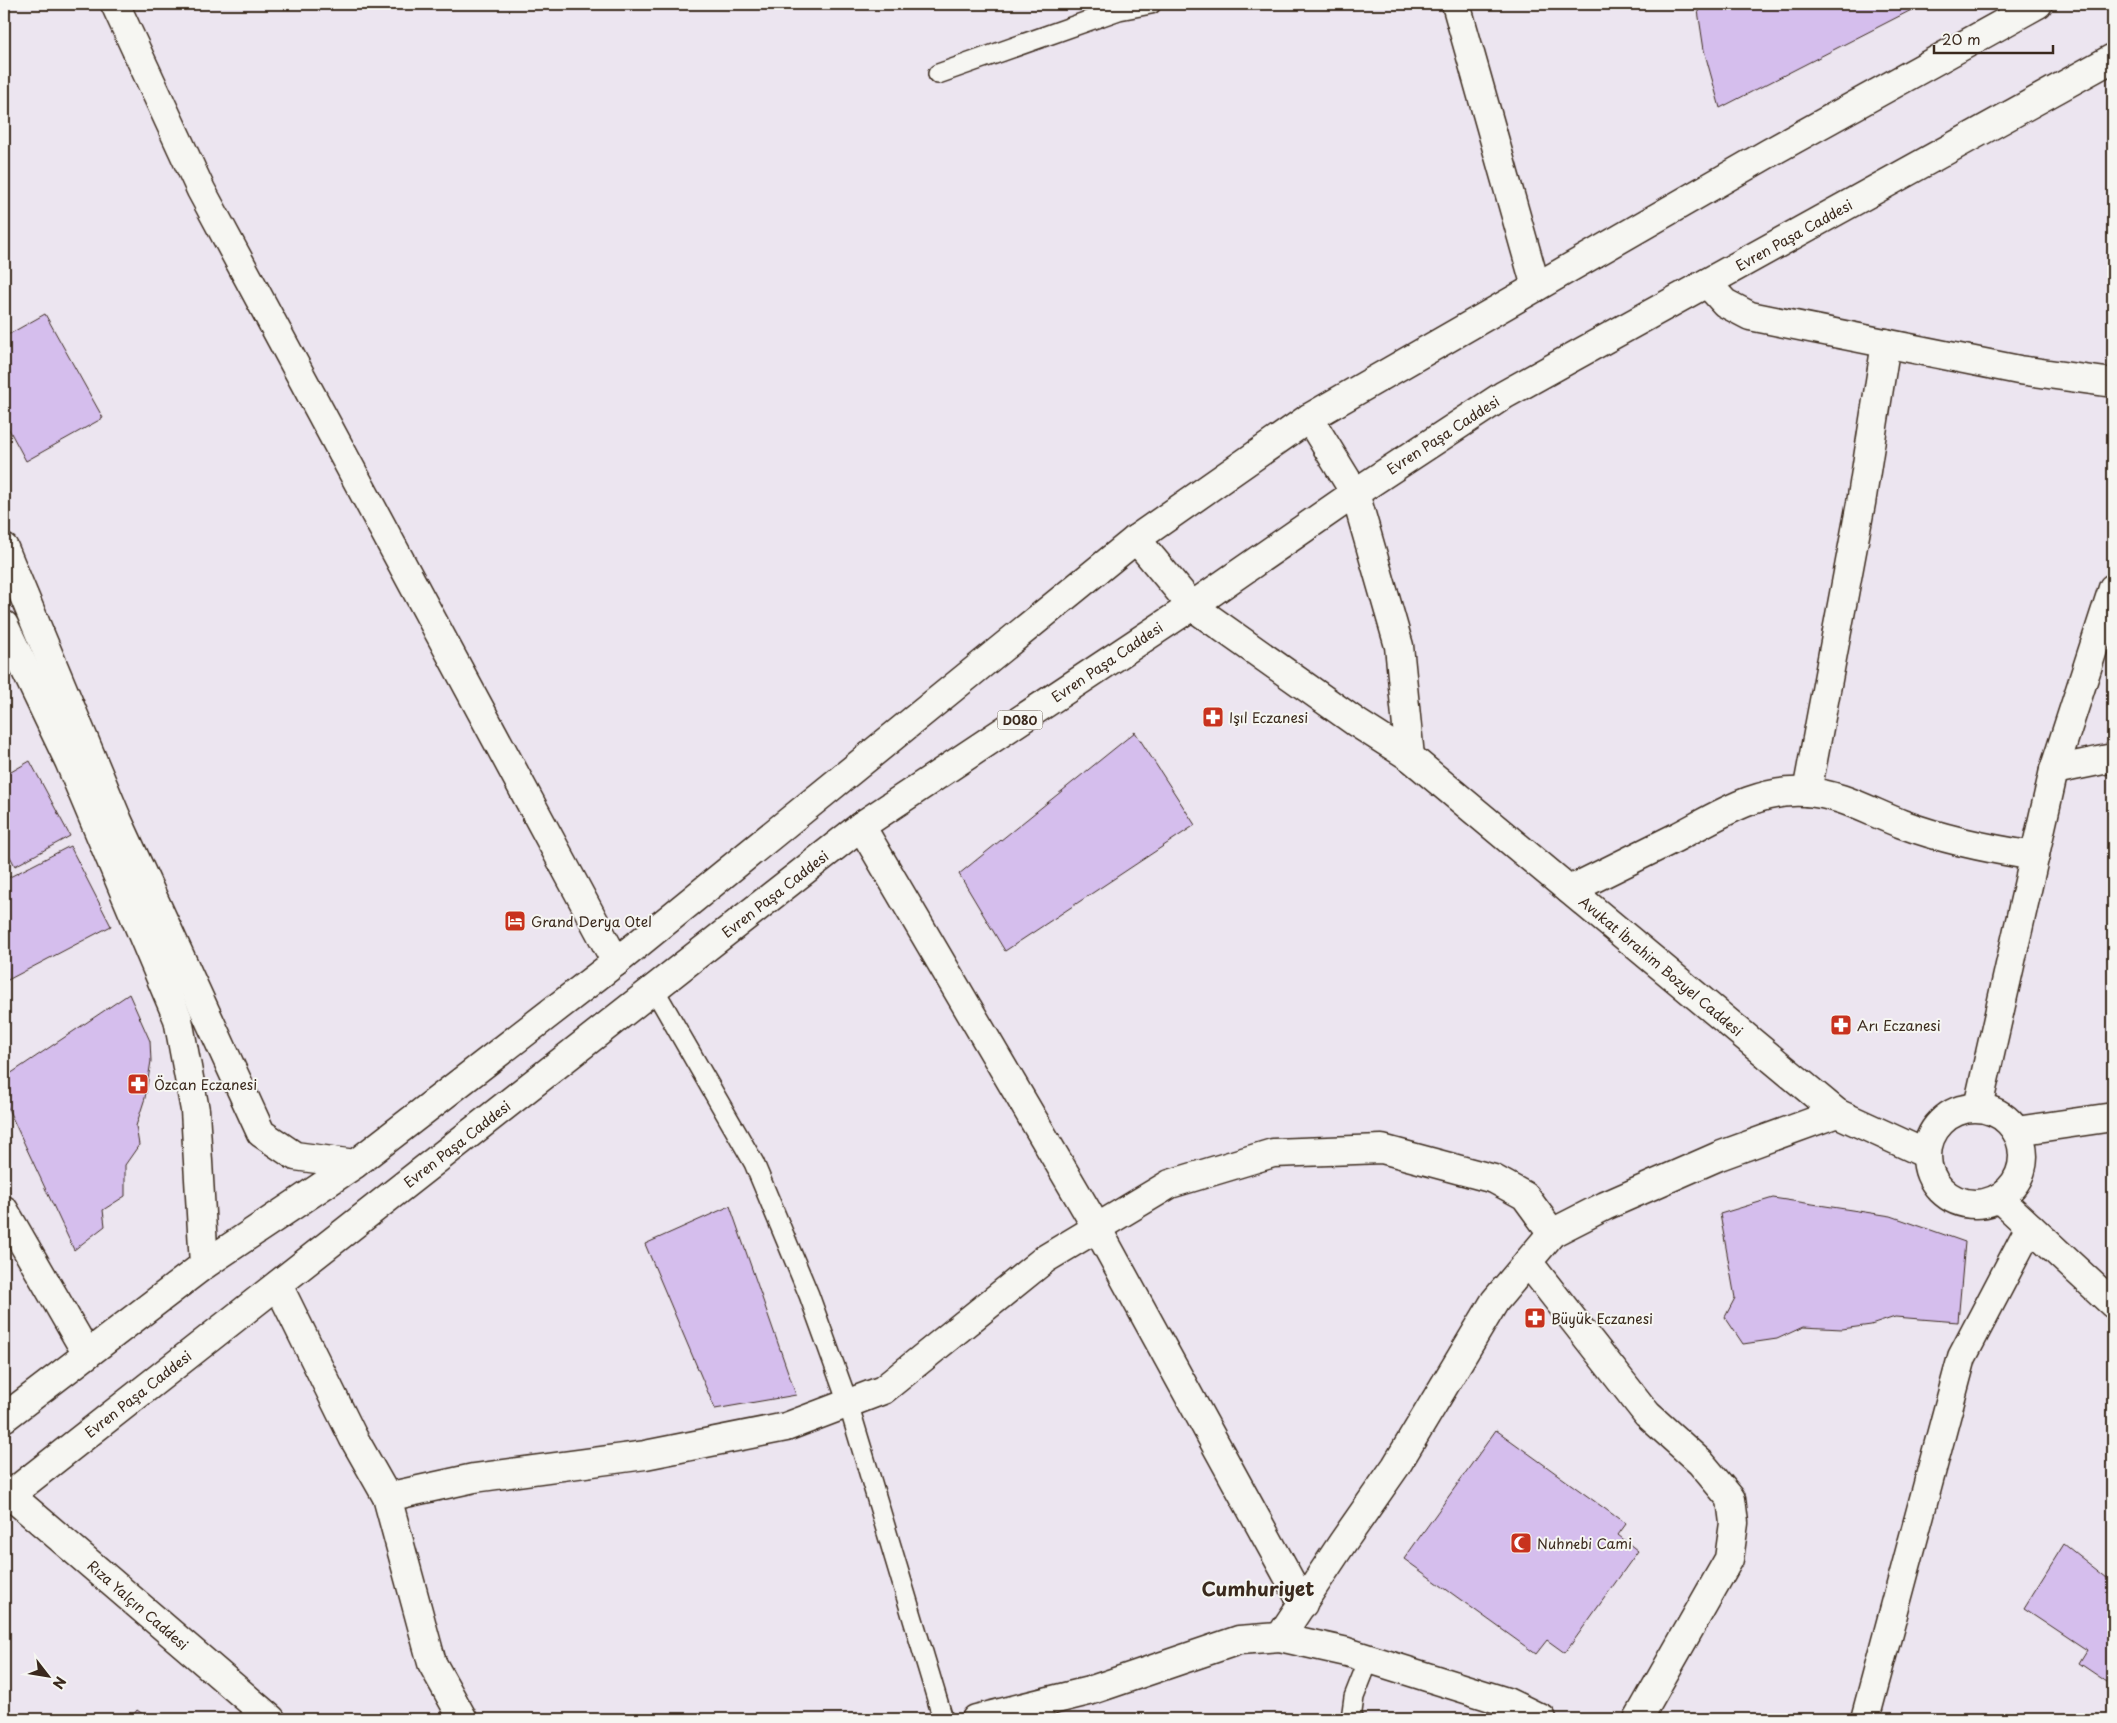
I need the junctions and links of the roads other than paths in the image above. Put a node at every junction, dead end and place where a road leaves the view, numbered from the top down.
1 (115, 4) edge
2 (1151, 4) edge
3 (1456, 4) edge
4 (1118, 7) edge
5 (2024, 7) edge
6 (2113, 58) edge
7 (938, 74) dead end
8 (1707, 283) junction
9 (1536, 287) junction
10 (1886, 343) junction
11 (2113, 383) edge
12 (1309, 418) junction
13 (1355, 493) junction
14 (1136, 540) junction
15 (4, 548) edge
16 (2113, 588) edge
17 (1192, 606) junction
18 (4, 625) edge
19 (1410, 757) junction
20 (2113, 758) edge
21 (2054, 770) junction
22 (1807, 792) junction
23 (861, 826) junction
24 (2035, 856) junction
25 (1570, 890) junction
26 (616, 962) junction
27 (654, 989) junction
28 (1978, 1107) junction
29 (1837, 1113) junction
30 (2113, 1117) edge
31 (2016, 1131) junction
32 (1926, 1154) junction
33 (355, 1164) junction
34 (1999, 1198) junction
35 (4, 1210) edge
36 (2030, 1227) junction
37 (1097, 1228) junction
38 (1552, 1233) junction
39 (1528, 1262) junction
40 (204, 1265) junction
41 (278, 1285) junction
42 (2113, 1304) edge
43 (87, 1354) junction
44 (848, 1403) junction
45 (4, 1418) edge
46 (6, 1495) edge
47 (387, 1497) junction
48 (1303, 1604) junction
49 (1280, 1637) junction
50 (1369, 1659) junction
51 (270, 1719) edge
52 (463, 1719) edge
53 (943, 1719) edge
54 (976, 1719) edge
55 (1351, 1719) edge
56 (1542, 1719) edge
57 (1638, 1719) edge
58 (1865, 1719) edge

1 - 26 main road
2 - 4 lane
3 - 9 main road
4 - 7 lane
5 - 9 main road
6 - 8 main road, Evren Paşa Caddesi / D080
8 - 10 main road
8 - 13 main road, Evren Paşa Caddesi / D080
9 - 12 main road
10 - 11 main road
10 - 22 main road
12 - 13 main road
12 - 14 main road
13 - 17 main road, Evren Paşa Caddesi / D080
13 - 19 main road
14 - 17 main road, Avukat İbrahim Bozyel Caddesi
14 - 26 main road
15 - 33 main road
16 - 21 main road
17 - 19 main road, Avukat İbrahim Bozyel Caddesi
17 - 23 main road, Evren Paşa Caddesi / D080
18 - 40 main road
19 - 25 main road, Avukat İbrahim Bozyel Caddesi
20 - 21 main road
21 - 24 main road
22 - 24 main road
22 - 25 main road
23 - 27 main road, Evren Paşa Caddesi / D080
23 - 37 main road
24 - 28 main road
25 - 29 main road, Avukat İbrahim Bozyel Caddesi
26 - 33 main road
27 - 41 main road, Evren Paşa Caddesi / D080
27 - 44 lane
28 - 31 main road
28 - 32 main road
29 - 32 main road, Avukat İbrahim Bozyel Caddesi
29 - 38 main road
30 - 31 main road
31 - 34 main road
32 - 34 main road
33 - 40 main road
34 - 36 main road
35 - 43 main road
36 - 42 main road
36 - 58 main road
37 - 38 main road
37 - 44 main road
37 - 48 main road
38 - 39 main road
39 - 48 main road
39 - 57 main road
40 - 43 main road
41 - 46 main road, Evren Paşa Caddesi / D080
41 - 47 main road
43 - 45 main road
44 - 47 main road
44 - 53 lane
46 - 51 main road, Rıza Yalçın Caddesi
47 - 52 main road
48 - 49 main road
49 - 50 main road
49 - 54 main road
50 - 55 lane
50 - 56 main road

